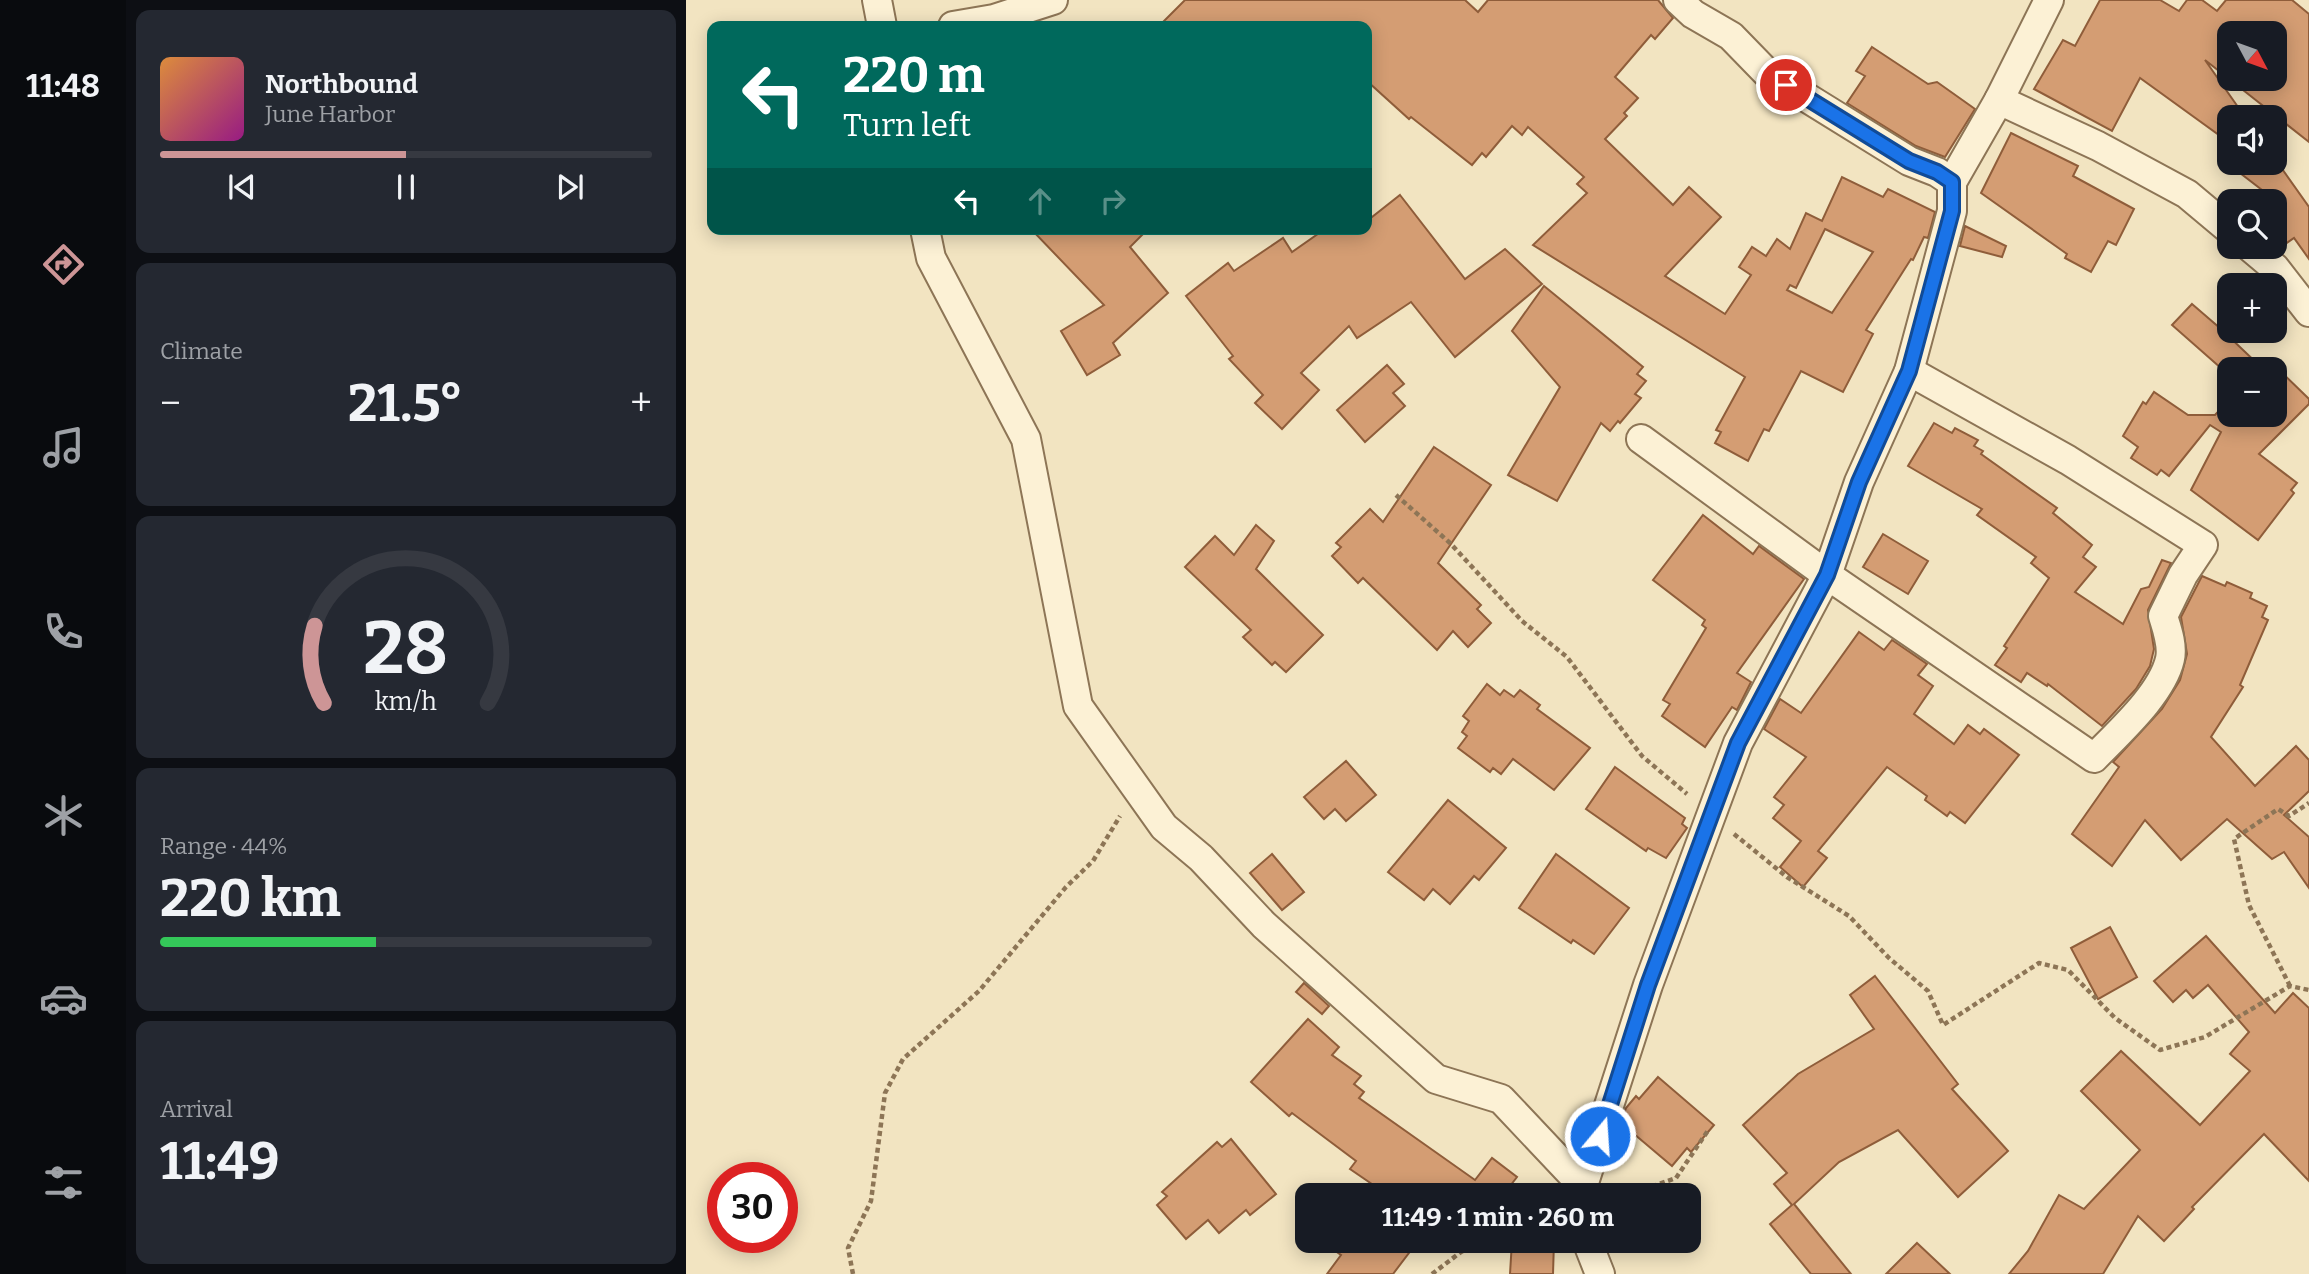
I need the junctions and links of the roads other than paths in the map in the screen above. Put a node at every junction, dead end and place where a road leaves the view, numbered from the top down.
1 (877, 0) edge
2 (1053, 0) edge
3 (1678, 0) edge
4 (2049, 0) edge
5 (881, 21) edge
6 (982, 21) edge
7 (1999, 100) junction
8 (1952, 182) junction
9 (2217, 219) edge
10 (926, 235) edge
11 (2265, 259) edge
12 (2309, 312) edge
13 (1909, 371) junction
14 (1641, 439) dead end
15 (1827, 575) junction
16 (1575, 1183) edge
17 (1585, 1183) edge
18 (1592, 1253) edge
19 (1600, 1274) edge

1 - 5 street
2 - 6 street
3 - 8 street
4 - 7 street
7 - 8 street
7 - 9 street
8 - 13 street
10 - 16 street
11 - 12 street
13 - 15 street
13 - 15 street
14 - 15 street
15 - 17 street
18 - 19 street

